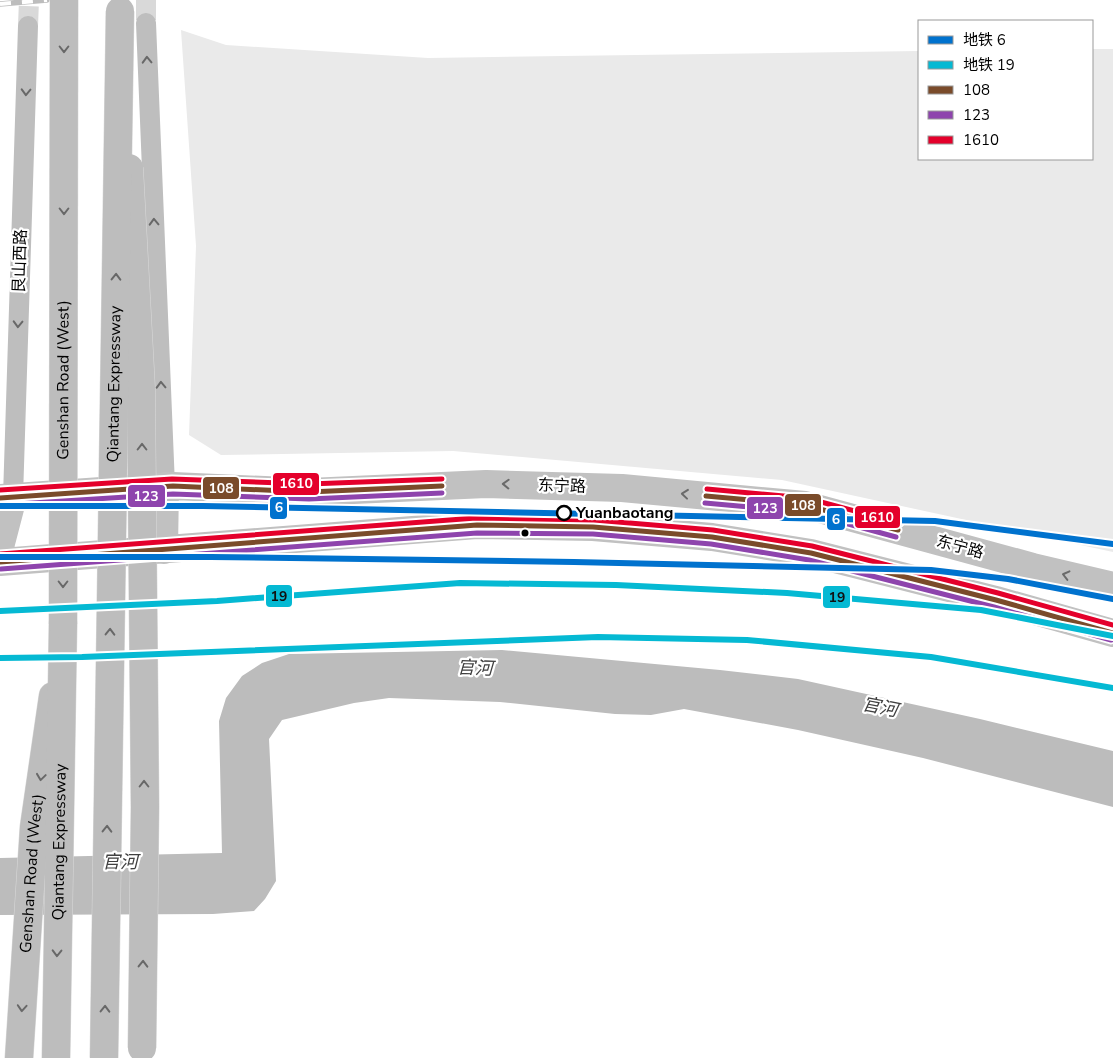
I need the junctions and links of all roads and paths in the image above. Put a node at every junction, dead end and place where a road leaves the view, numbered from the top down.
1 (64, 0) edge
2 (120, 6) edge
3 (146, 23) tunnel mouth
4 (28, 26) tunnel mouth
5 (165, 486) junction
6 (6, 498) edge
7 (0, 547) edge
8 (164, 550) junction
9 (0, 562) edge
10 (1113, 586) edge
11 (63, 624) junction
12 (1113, 633) edge
13 (19, 1053) edge
14 (143, 1053) edge
15 (56, 1058) edge
16 (104, 1058) edge

1 -> 11 main road, Genshan Road (West), bridge
14 -> 2 main road, bridge
16 -> 2 main road, Qiantang Expressway, bridge
5 -> 3 street
4 -> 6 street, 艮山西路
5 - 6 main road, 东宁路
5 - 8 main road
10 -> 5 main road, 东宁路
6 - 7 main road
8 - 9 main road
8 - 12 main road
11 -> 13 main road, Genshan Road (West)
11 -> 15 main road, Qiantang Expressway

